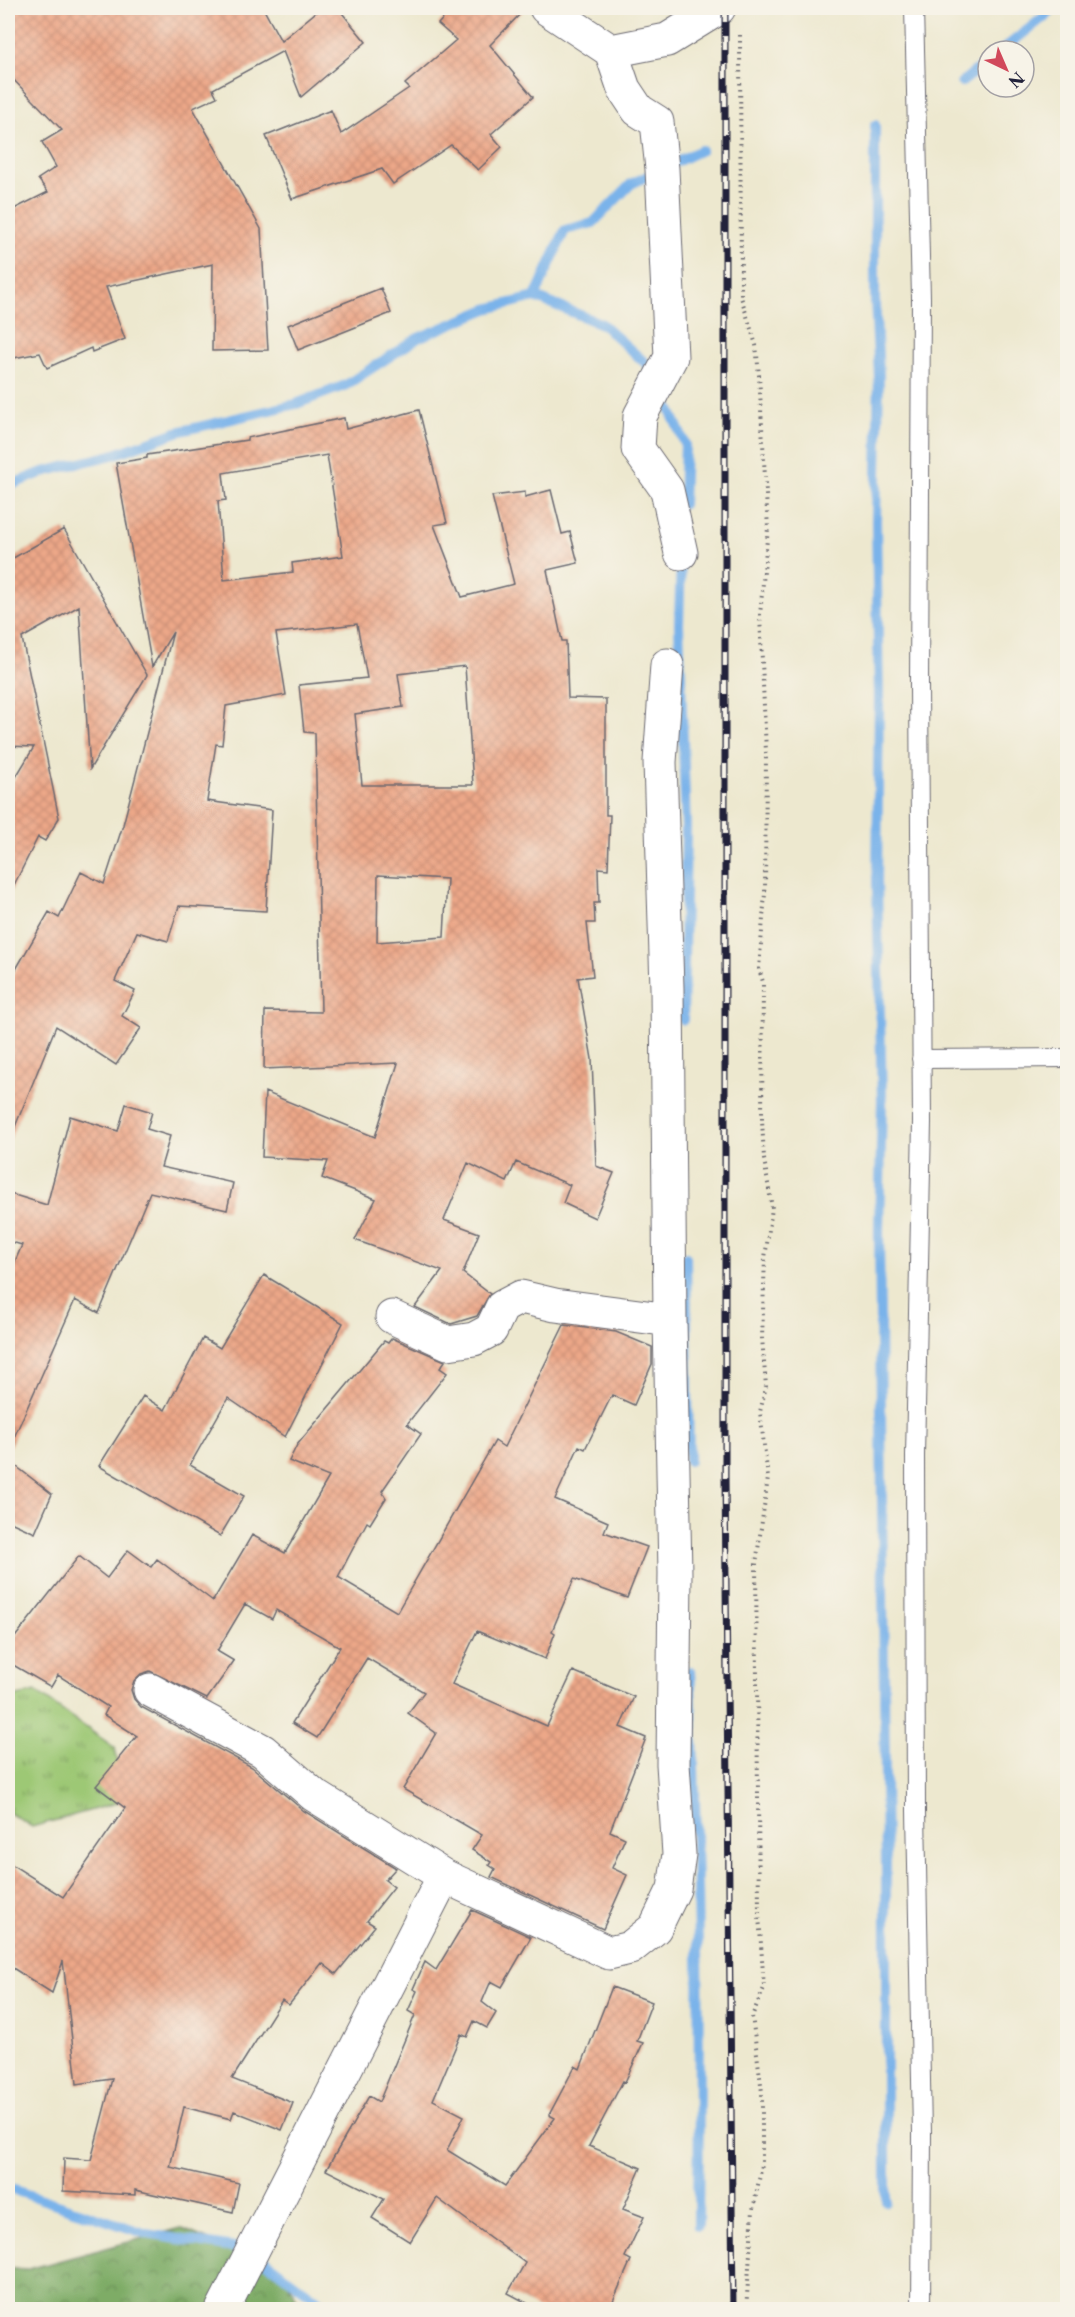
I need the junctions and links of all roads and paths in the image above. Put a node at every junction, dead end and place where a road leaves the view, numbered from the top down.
1 (546, 8) edge
2 (914, 8) edge
3 (730, 19) edge
4 (611, 51) junction
5 (681, 553) dead end
6 (667, 665) dead end
7 (1068, 1058) edge
8 (921, 1059) junction
9 (392, 1317) dead end
10 (670, 1320) junction
11 (150, 1690) dead end
12 (444, 1876) junction
13 (222, 2310) edge
14 (746, 2310) edge
15 (921, 2310) edge

1 - 4 street
2 - 8 lane
3 - 4 street
3 - 14 path
4 - 5 street
6 - 10 street
7 - 8 lane
8 - 15 lane
9 - 10 street
10 - 12 street
11 - 12 street
12 - 13 street

